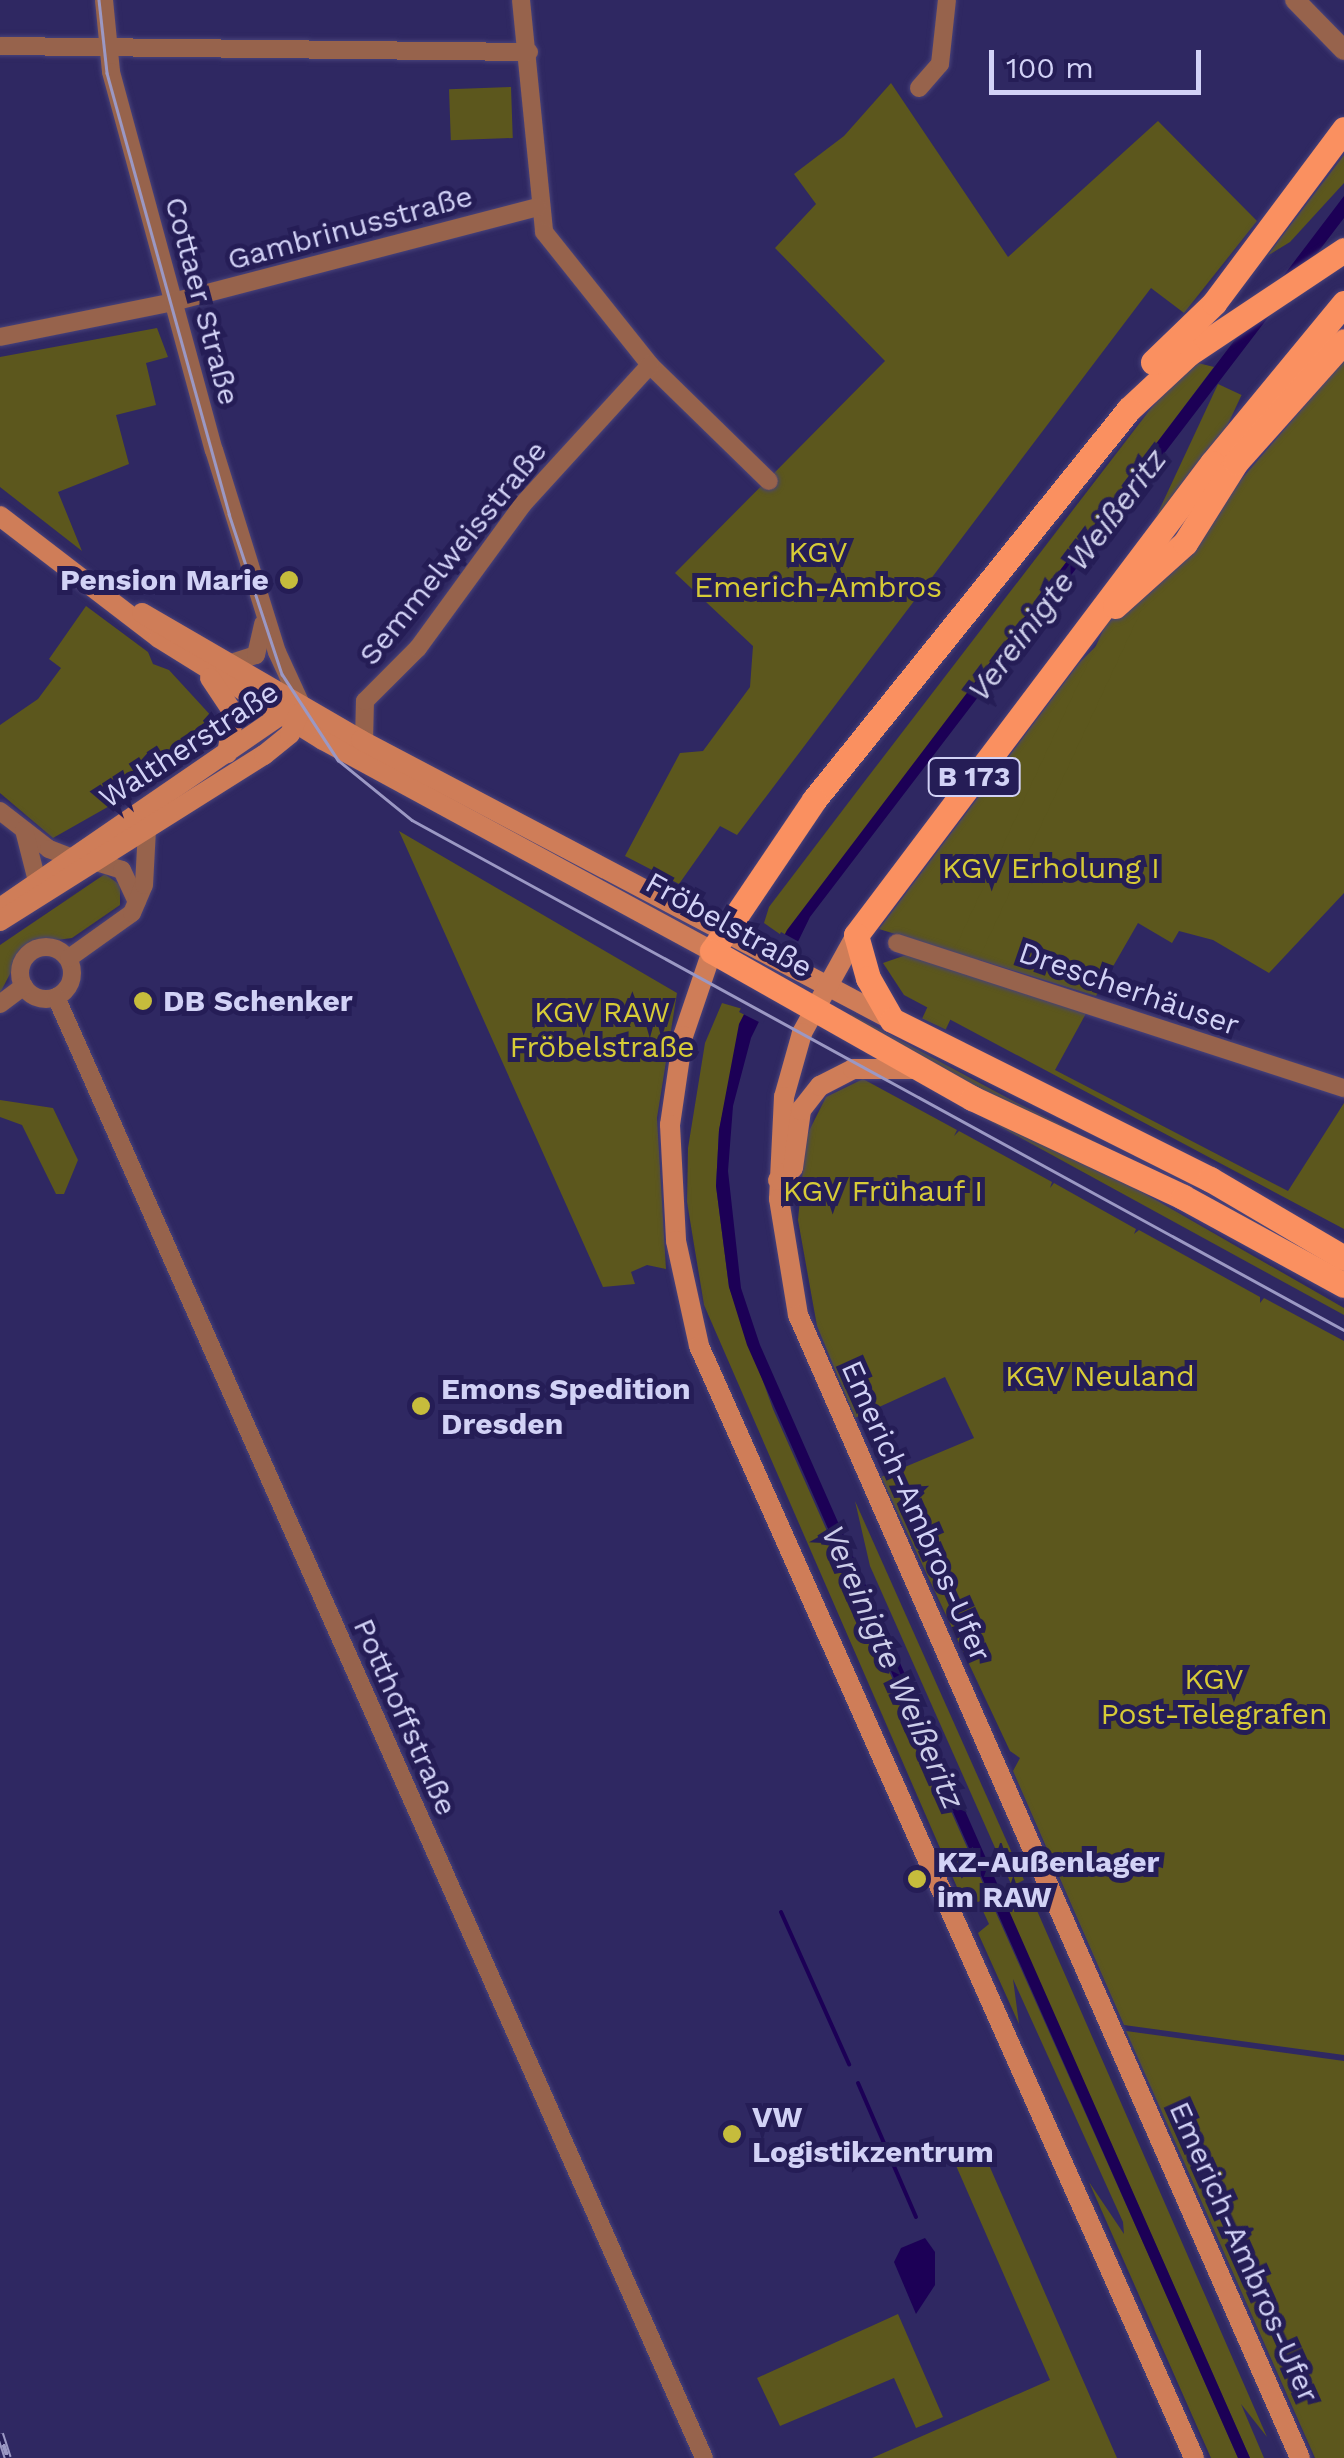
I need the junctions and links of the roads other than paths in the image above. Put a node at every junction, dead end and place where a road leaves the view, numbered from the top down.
1 (104, 0) edge
2 (520, 0) edge
3 (947, 0) edge
4 (1294, 0) edge
5 (106, 45) junction
6 (0, 46) edge
7 (1344, 50) edge
8 (529, 52) junction
9 (920, 88) dead end
10 (1344, 129) edge
11 (537, 207) junction
12 (1344, 250) edge
13 (174, 302) junction
14 (1344, 303) edge
15 (0, 337) edge
16 (1344, 341) edge
17 (650, 365) junction
18 (769, 482) dead end
19 (0, 516) edge
20 (100, 592) junction
21 (264, 614) junction
22 (1094, 620) junction
23 (194, 660) junction
24 (231, 663) junction
25 (911, 684) junction
26 (300, 702) junction
27 (290, 720) junction
28 (364, 741) junction
29 (227, 753) junction
30 (0, 811) edge
31 (24, 829) junction
32 (146, 829) junction
33 (72, 858) junction
34 (96, 862) junction
35 (37, 881) junction
36 (136, 903) junction
37 (0, 908) edge
38 (0, 921) edge
39 (856, 935) junction
40 (717, 940) junction
41 (897, 943) dead end
42 (69, 958) junction
43 (24, 986) junction
44 (811, 993) junction
45 (56, 998) junction
46 (0, 1004) edge
47 (892, 1020) junction
48 (922, 1070) junction
49 (1344, 1088) edge
50 (1126, 1170) junction
51 (1210, 1179) junction
52 (778, 1180) junction
53 (1344, 1239) edge
54 (1344, 1258) edge
55 (1344, 1285) edge
56 (1344, 1303) edge
57 (704, 2458) edge
58 (1194, 2458) edge
59 (1300, 2458) edge

1 - 5 street, Cottaer Straße
2 - 8 street
3 - 9 street
4 - 7 street
5 - 6 street
5 - 8 street
5 - 13 street, Cottaer Straße
8 - 11 street
10 - 25 main road
11 - 13 street, Gambrinusstraße
11 - 17 street
12 - 25 main road
13 - 15 street, Gambrinusstraße
13 - 21 street, Cottaer Straße
14 - 22 main road, B 173
16 - 22 main road
17 - 18 street
17 - 28 street, Semmelweisstraße
19 - 20 main road, Fröbelstraße
20 - 23 main road, Fröbelstraße
20 - 24 main road, Fröbelstraße
21 - 24 street
21 - 26 street, Cottaer Straße
22 - 39 main road, Emerich-Ambros-Ufer / B 173
23 - 27 main road, Fröbelstraße
23 - 29 main road
24 - 26 main road, Fröbelstraße
25 - 40 main road
26 - 27 main road, Waltherstraße
26 - 28 main road, Fröbelstraße
27 - 29 main road, Waltherstraße
27 - 32 main road, Waltherstraße
27 - 40 main road, Fröbelstraße
28 - 40 main road, Fröbelstraße
29 - 33 main road, Waltherstraße
30 - 31 street
31 - 33 street
31 - 35 street
32 - 34 main road, Waltherstraße
32 - 36 street
33 - 35 main road, Waltherstraße
34 - 36 street
34 - 38 main road, Waltherstraße
35 - 37 main road, Waltherstraße
36 - 42 street
39 - 44 main road, Emerich-Ambros-Ufer
39 - 47 main road
40 - 44 main road, Fröbelstraße
40 - 58 main road
41 - 49 street, Drescherhäuser
42 - 43 street
42 - 45 street
43 - 45 street
43 - 46 street
44 - 47 main road, Fröbelstraße
44 - 48 main road, Fröbelstraße
44 - 52 main road, Emerich-Ambros-Ufer
45 - 57 street, Potthoffstraße
47 - 51 main road, Fröbelstraße
48 - 50 main road, Fröbelstraße
48 - 52 main road
50 - 55 main road, Fröbelstraße
50 - 56 main road
51 - 53 main road
51 - 54 main road, Fröbelstraße
52 - 59 main road, Emerich-Ambros-Ufer

